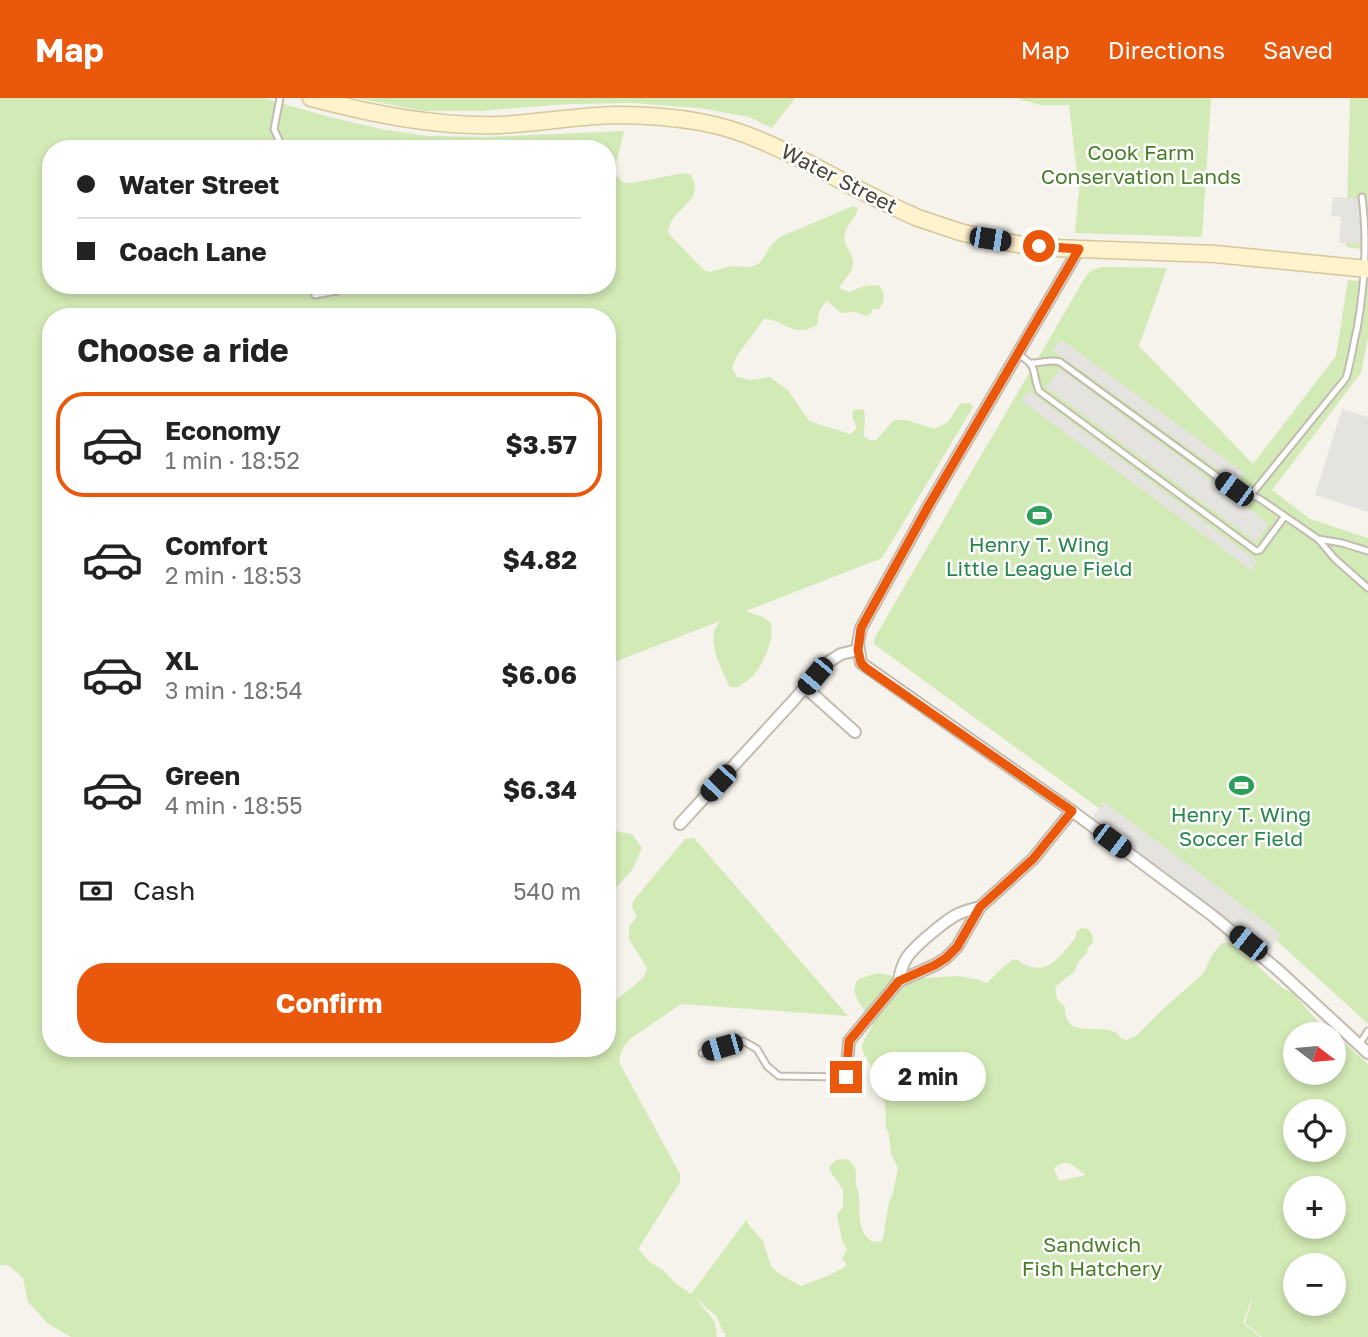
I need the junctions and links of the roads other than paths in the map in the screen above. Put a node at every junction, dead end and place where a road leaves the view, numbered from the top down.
1 (280, 98) edge
2 (311, 98) edge
3 (279, 140) edge
4 (1362, 197) dead end
5 (1079, 249) junction
6 (1367, 269) edge
7 (320, 294) edge
8 (315, 295) dead end
9 (1017, 353) junction
10 (1032, 363) junction
11 (1251, 495) junction
12 (1285, 516) junction
13 (1318, 539) junction
14 (1368, 551) edge
15 (1368, 588) edge
16 (858, 650) junction
17 (805, 687) junction
18 (855, 732) dead end
19 (1072, 811) junction
20 (680, 824) dead end
21 (980, 907) junction
22 (899, 981) junction
23 (1368, 1031) edge
24 (1359, 1045) junction
25 (702, 1053) dead end
26 (1368, 1053) edge
27 (846, 1077) joint

1 - 3 lane
2 - 5 main road, Water Street
4 - 6 lane
5 - 6 main road, Water Street
5 - 9 street
6 - 11 lane
7 - 8 lane
9 - 10 lane
9 - 16 street
10 - 11 lane
10 - 12 lane
11 - 12 lane
12 - 13 lane
13 - 14 lane
13 - 15 lane
16 - 17 street
16 - 19 street
17 - 18 street
17 - 20 street
19 - 21 street
19 - 24 street
21 - 22 street
21 - 22 street
22 - 27 street
23 - 24 lane
24 - 26 street
25 - 27 lane

